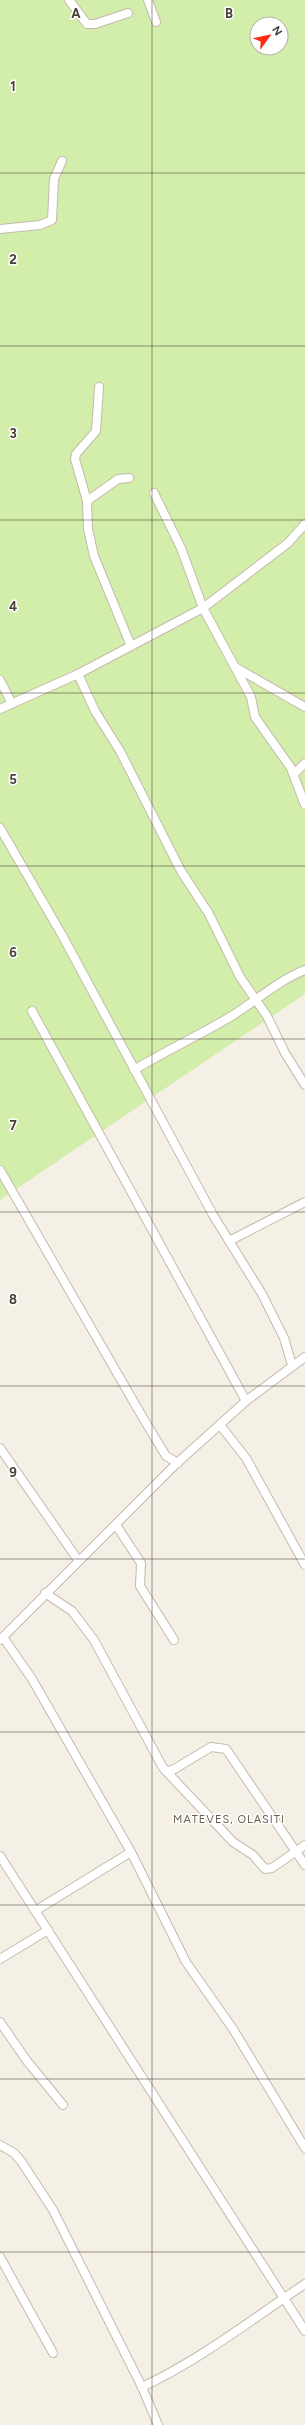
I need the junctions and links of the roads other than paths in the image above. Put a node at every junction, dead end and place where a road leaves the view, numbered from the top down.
1 (69, 0) edge
2 (148, 0) edge
3 (128, 13) dead end
4 (156, 22) dead end
5 (62, 161) dead end
6 (0, 229) edge
7 (99, 387) dead end
8 (128, 478) dead end
9 (154, 493) dead end
10 (87, 501) junction
11 (305, 524) edge
12 (203, 608) junction
13 (131, 646) junction
14 (235, 667) junction
15 (78, 674) junction
16 (0, 680) edge
17 (11, 702) junction
18 (305, 707) edge
19 (0, 709) edge
20 (305, 763) edge
21 (294, 774) junction
22 (305, 805) edge
23 (0, 828) edge
24 (305, 970) edge
25 (255, 1000) junction
26 (32, 1011) dead end
27 (134, 1070) junction
28 (305, 1085) edge
29 (0, 1170) edge
30 (305, 1202) edge
31 (229, 1241) junction
32 (305, 1357) edge
33 (292, 1365) junction
34 (246, 1401) junction
35 (220, 1425) junction
36 (0, 1448) edge
37 (178, 1463) junction
38 (116, 1525) junction
39 (78, 1560) junction
40 (305, 1565) edge
41 (45, 1593) junction
42 (2, 1638) edge
43 (174, 1640) dead end
44 (165, 1770) junction
45 (305, 1845) edge
46 (296, 1851) junction
47 (131, 1852) junction
48 (0, 1856) edge
49 (305, 1865) edge
50 (3, 1866) edge
51 (35, 1911) junction
52 (48, 1930) junction
53 (0, 1959) edge
54 (0, 2022) edge
55 (63, 2106) dead end
56 (0, 2145) edge
57 (305, 2148) edge
58 (0, 2257) edge
59 (305, 2284) edge
60 (284, 2298) junction
61 (305, 2331) edge
62 (53, 2353) dead end
63 (142, 2387) junction
64 (158, 2425) edge

1 - 3 street
2 - 4 street
5 - 6 street
7 - 10 street
8 - 10 street
9 - 12 street
10 - 13 street
11 - 12 street
12 - 13 street
12 - 14 street
13 - 15 street
14 - 18 street
14 - 21 street
15 - 17 street
15 - 25 street
16 - 17 street
17 - 19 street
20 - 21 street
21 - 22 street
23 - 27 street
24 - 25 street
25 - 27 street
25 - 28 street
26 - 34 street
27 - 31 street
29 - 37 street
30 - 31 street
31 - 33 street
32 - 33 street
33 - 34 street
34 - 35 street
35 - 37 street
35 - 40 street
36 - 39 street
37 - 38 street
38 - 39 street
38 - 43 street
39 - 41 street
41 - 42 street
41 - 44 street
42 - 47 street
44 - 46 street
44 - 46 street
45 - 46 street
46 - 49 street
47 - 51 street
47 - 57 street
48 - 50 street
50 - 51 street
51 - 52 street
52 - 53 street
52 - 60 street
54 - 55 street
56 - 63 street
58 - 62 street
59 - 60 street
60 - 61 street
60 - 63 street
63 - 64 street

